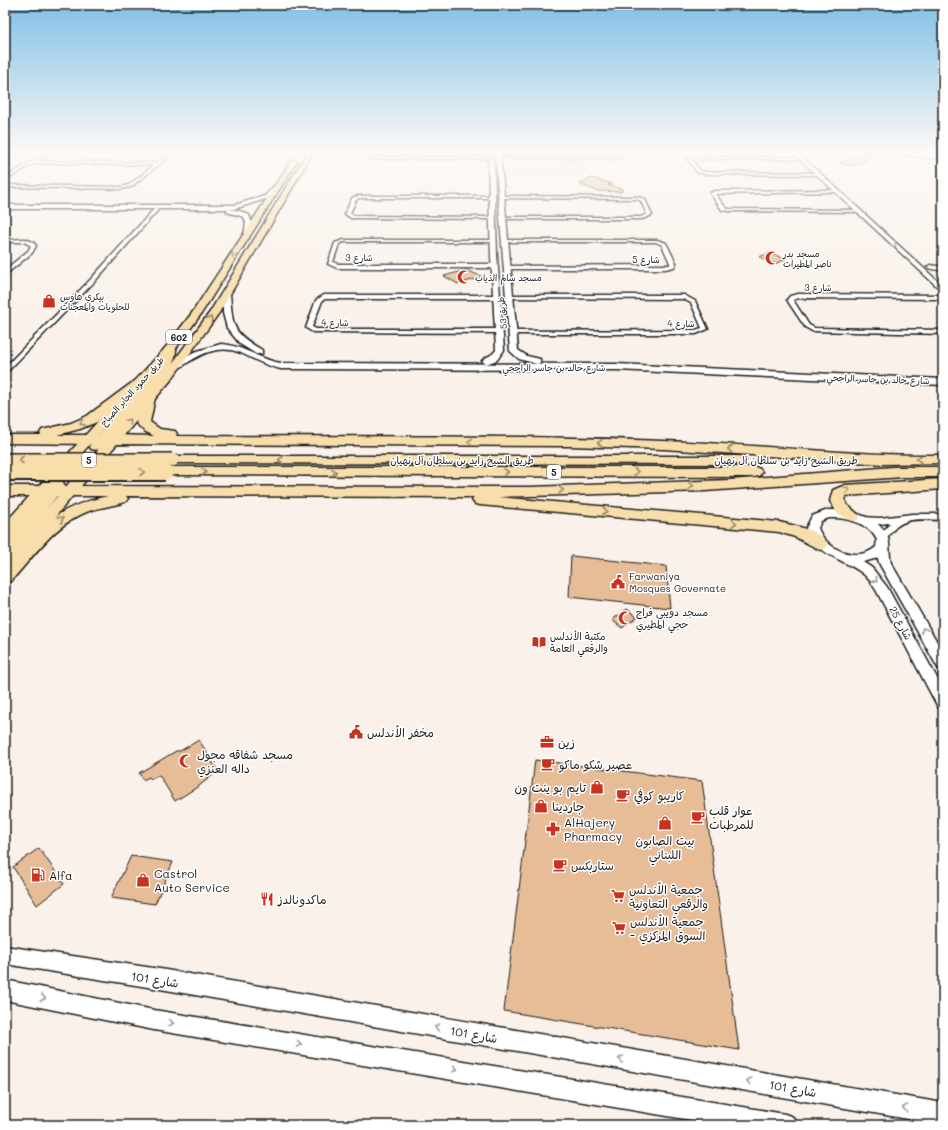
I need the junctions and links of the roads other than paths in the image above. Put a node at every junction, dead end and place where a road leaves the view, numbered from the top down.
1 (266, 203) edge
2 (252, 204) edge
3 (267, 204) edge
4 (280, 204) joint
5 (352, 204) edge
6 (492, 204) edge
7 (502, 204) edge
8 (645, 204) edge
9 (720, 204) edge
10 (852, 204) edge
11 (860, 204) edge
12 (5, 208) edge
13 (240, 209) junction
14 (156, 210) junction
15 (857, 211) junction
16 (492, 218) junction
17 (503, 218) junction
18 (892, 232) dead end
19 (246, 235) junction
20 (5, 241) edge
21 (493, 241) junction
22 (505, 241) junction
23 (494, 253) junction
24 (506, 253) junction
25 (927, 264) dead end
26 (495, 266) junction
27 (507, 267) junction
28 (941, 272) edge
29 (5, 273) edge
30 (943, 290) edge
31 (226, 294) junction
32 (497, 297) junction
33 (509, 297) junction
34 (943, 297) edge
35 (230, 327) junction
36 (499, 331) junction
37 (512, 332) junction
38 (943, 332) edge
39 (500, 346) junction
40 (514, 346) junction
41 (216, 348) junction
42 (170, 349) junction
43 (486, 361) junction
44 (537, 361) junction
45 (338, 364) junction
46 (683, 366) junction
47 (175, 367) junction
48 (5, 371) edge
49 (943, 374) edge
50 (885, 377) junction
51 (943, 382) edge
52 (137, 385) junction
53 (149, 398) junction
54 (5, 439) edge
55 (99, 440) junction
56 (342, 440) junction
57 (5, 460) edge
58 (894, 460) junction
59 (943, 460) edge
60 (168, 466) junction
61 (5, 472) edge
62 (903, 472) junction
63 (943, 472) edge
64 (5, 482) edge
65 (943, 484) edge
66 (5, 490) edge
67 (137, 492) junction
68 (256, 492) junction
69 (384, 492) junction
70 (50, 495) junction
71 (943, 517) edge
72 (856, 518) junction
73 (900, 520) junction
74 (5, 532) edge
75 (820, 544) junction
76 (882, 544) junction
77 (5, 550) edge
78 (844, 556) junction
79 (5, 566) edge
80 (5, 577) edge
81 (943, 664) edge
82 (943, 702) edge
83 (5, 955) edge
84 (5, 990) edge
85 (943, 1114) edge
86 (785, 1125) edge

1 - 19 main road, طريق حمود الجابر الصباح / 602
2 - 13 street
3 - 4 main road
4 - 31 main road, طريق حمود الجابر الصباح / 602
5 - 16 street
6 - 16 street, طريق 53
7 - 17 street, طريق 53
8 - 17 street
9 - 15 street
10 - 15 street
11 - 18 street
12 - 13 street
12 - 14 street
13 - 14 street
13 - 19 street
14 - 48 street
15 -> 30 street
16 - 21 street, طريق 53
17 - 22 street, طريق 53
19 -> 42 main road, طريق حمود الجابر الصباح / 602
20 - 29 street
21 - 23 street, طريق 53
21 - 26 street, شارع 3
22 - 24 street, طريق 53
22 - 27 street, شارع 5
23 - 24 street
23 - 26 street, طريق 53
24 - 27 street, طريق 53
25 - 28 street
26 - 32 street, طريق 53
27 - 33 street, طريق 53
31 - 35 street
47 -> 31 main road, طريق حمود الجابر الصباح / 602
32 - 36 street, طريق 53
32 - 36 street, شارع 4
33 - 37 street, طريق 53
33 - 37 street, شارع 4
34 - 38 street, شارع 3
35 - 41 street
35 - 45 street, شارع خالد بن جاسر الراجحي
36 - 39 street, طريق 53
37 - 40 street, طريق 53
39 - 40 street
39 - 43 street
40 - 44 street
41 - 45 street, شارع خالد بن جاسر الراجحي
41 - 47 street, شارع خالد بن جاسر الراجحي
42 - 52 main road, طريق حمود الجابر الصباح / 602
42 - 55 highway
43 - 44 street, شارع خالد بن جاسر الراجحي
43 - 45 street, شارع خالد بن جاسر الراجحي
44 - 46 street, شارع خالد بن جاسر الراجحي
45 - 46 street, شارع خالد بن جاسر الراجحي
46 - 50 street, شارع خالد بن جاسر الراجحي
47 - 53 main road, طريق حمود الجابر الصباح / 602
49 - 50 street, شارع خالد بن جاسر الراجحي
50 - 51 street, شارع خالد بن جاسر الراجحي
52 -> 54 highway
52 - 55 main road, طريق حمود الجابر الصباح / 602
55 -> 53 main road, طريق حمود الجابر الصباح / 602
53 - 56 highway
54 - 55 highway
54 - 64 highway
55 - 56 highway
55 - 70 main road, طريق حمود الجابر الصباح / 602
55 - 70 highway
58 -> 56 highway
56 - 67 highway
60 -> 57 highway, طريق الشيخ زايد بن سلطان آل نهيان / 5, bridge
59 -> 58 highway, طريق الشيخ زايد بن سلطان آل نهيان / 5
58 -> 60 highway, طريق الشيخ زايد بن سلطان آل نهيان / 5
61 -> 60 highway, طريق الشيخ زايد بن سلطان آل نهيان / 5, bridge
60 -> 62 highway, طريق الشيخ زايد بن سلطان آل نهيان / 5
62 - 63 highway, طريق الشيخ زايد بن سلطان آل نهيان / 5
69 -> 62 highway
72 -> 65 highway
66 - 70 highway
67 - 68 highway
67 - 70 highway
68 - 69 highway
80 -> 68 highway
69 -> 75 highway
70 - 74 main road, 602
70 - 77 highway
70 - 79 main road, 602
71 - 73 street
72 - 73 street
72 - 75 street
72 - 76 street
73 - 76 street
75 - 78 street
76 - 78 street
81 -> 76 street, شارع 25
78 -> 82 street, شارع 25
85 -> 83 street, شارع 101
84 -> 86 street

